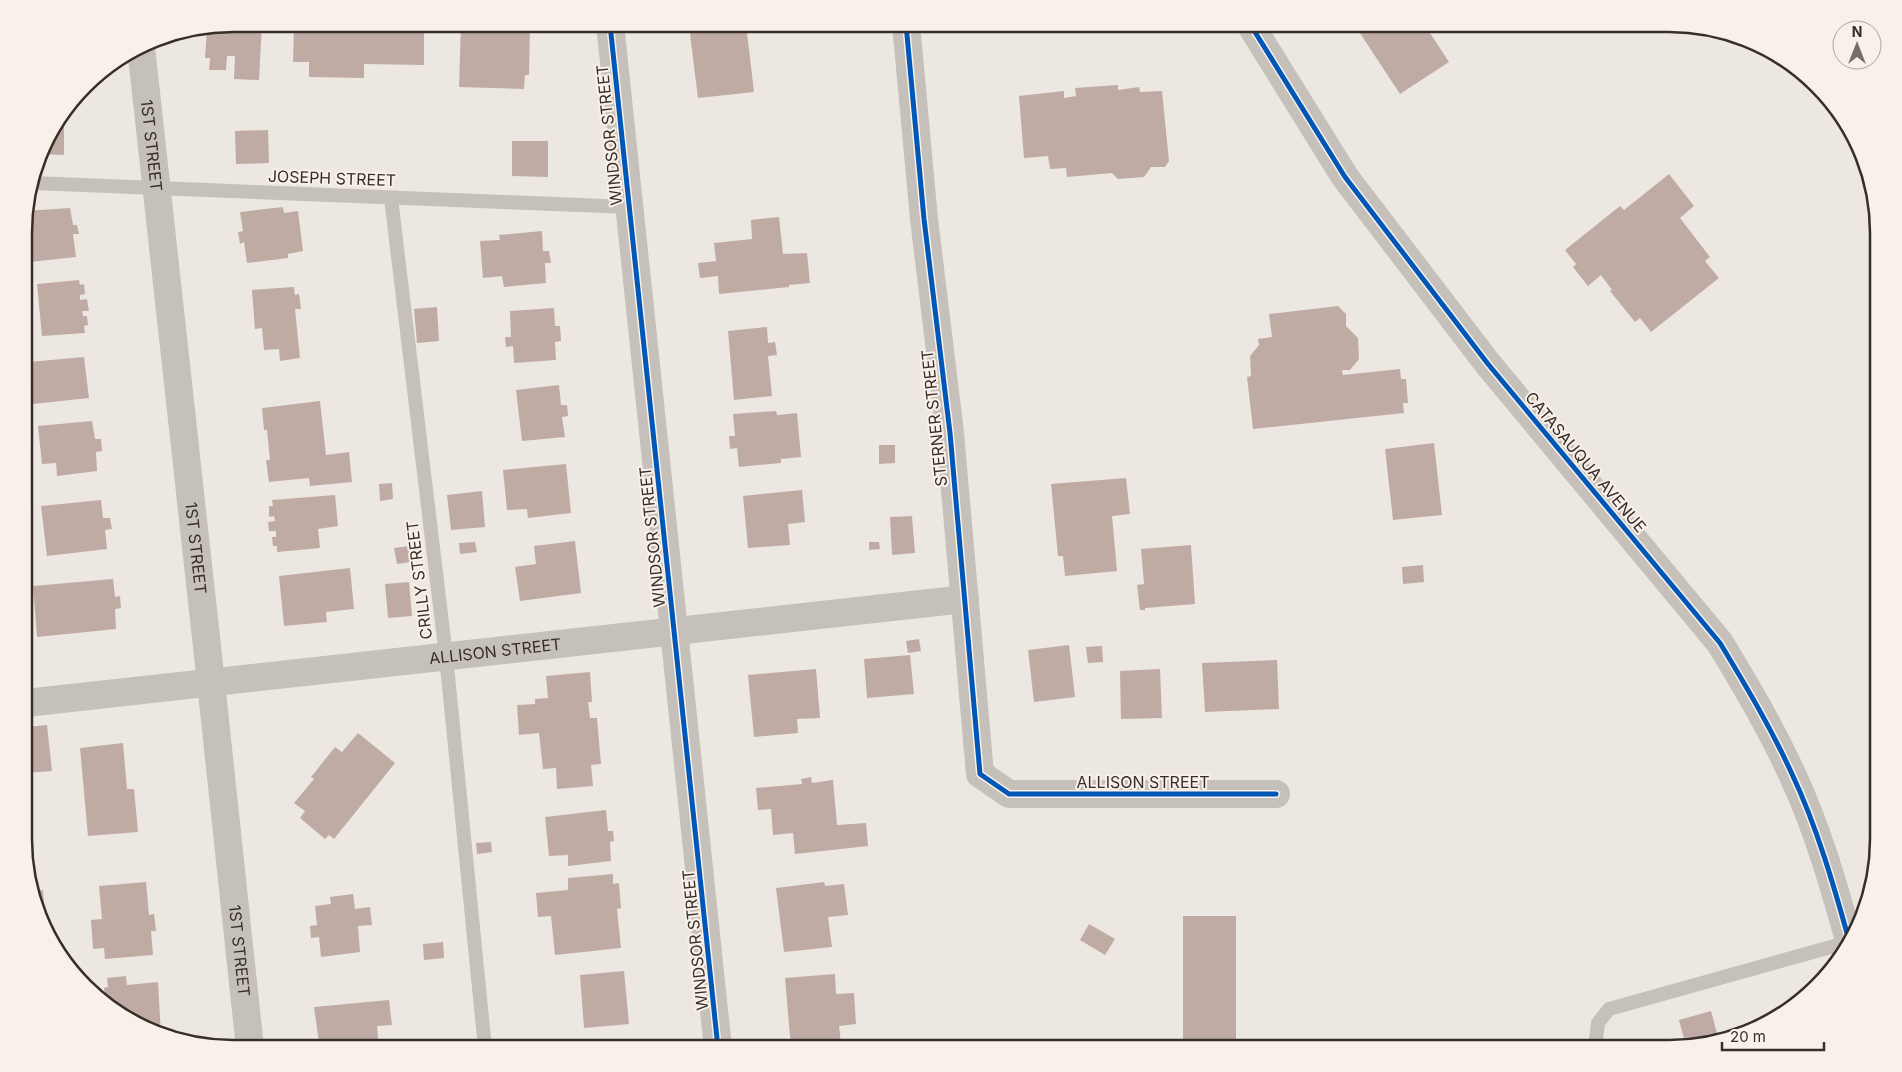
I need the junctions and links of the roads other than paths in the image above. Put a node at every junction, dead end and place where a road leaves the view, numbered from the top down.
1 (611, 32) edge
2 (907, 32) edge
3 (1255, 32) edge
4 (142, 55) edge
5 (39, 183) edge
6 (156, 188) junction
7 (391, 198) junction
8 (630, 207) junction
9 (965, 599) junction
10 (675, 632) junction
11 (446, 656) junction
12 (212, 682) junction
13 (32, 702) edge
14 (1009, 794) joint
15 (1276, 794) dead end
16 (1847, 932) edge
17 (1838, 946) edge
18 (249, 1040) edge
19 (484, 1040) edge
20 (717, 1040) edge
21 (1596, 1040) edge

1 - 8 street, WINDSOR STREET
2 - 9 street, STERNER STREET
3 - 16 street, CATASAUQUA AVENUE
4 - 6 street, 1ST STREET
5 - 6 lane, JOSEPH STREET
6 - 7 lane, JOSEPH STREET
6 - 12 street, 1ST STREET
7 - 8 lane, JOSEPH STREET
7 - 11 lane, CRILLY STREET
8 - 10 street, WINDSOR STREET
9 - 10 street, ALLISON STREET
9 - 14 street, STERNER STREET
10 - 11 street, ALLISON STREET
10 - 20 street, WINDSOR STREET
11 - 12 street, ALLISON STREET
11 - 19 lane, CRILLY STREET
12 - 13 street, ALLISON STREET
12 - 18 street, 1ST STREET
14 - 15 street, ALLISON STREET
17 - 21 lane

